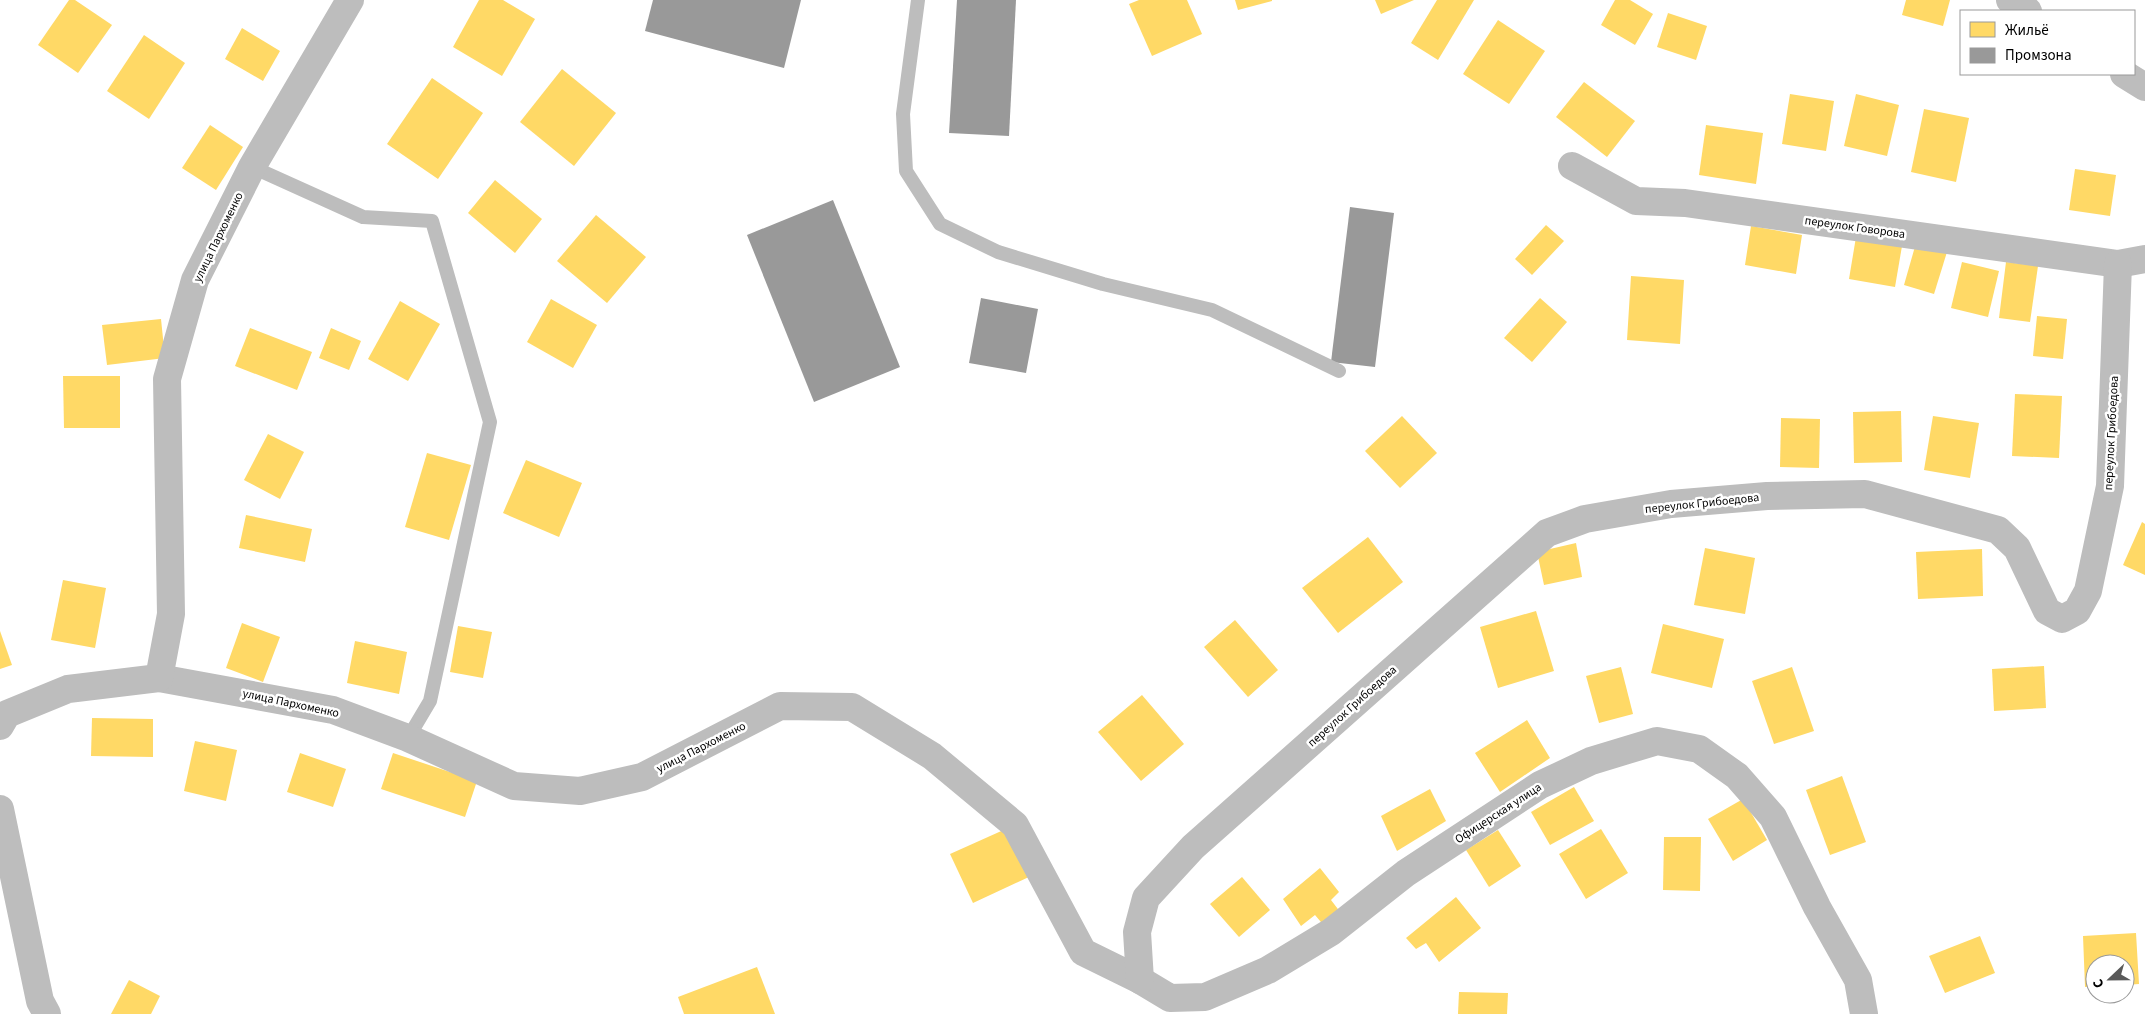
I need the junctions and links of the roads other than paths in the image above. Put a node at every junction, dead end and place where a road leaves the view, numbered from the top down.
1 (350, 0) edge
2 (918, 0) edge
3 (2010, 0) edge
4 (2026, 10) edge
5 (2126, 75) edge
6 (2145, 87) edge
7 (1572, 166) dead end
8 (252, 167) junction
9 (2145, 259) edge
10 (2118, 264) junction
11 (1339, 371) dead end
12 (159, 678) junction
13 (0, 726) edge
14 (408, 738) junction
15 (0, 809) edge
16 (1140, 980) junction
17 (47, 1014) edge
18 (1864, 1014) edge

1 - 8 street, улица Пархоменко
2 - 11 lane
3 - 4 street
5 - 6 street
7 - 10 street, переулок Говорова
8 - 12 street, улица Пархоменко
8 - 14 lane
9 - 10 street, переулок Говорова
10 - 16 street, переулок Грибоедова
12 - 13 street, улица Пархоменко
12 - 14 street, улица Пархоменко
14 - 16 street, улица Пархоменко
15 - 17 street
16 - 18 street, Офицерская улица

